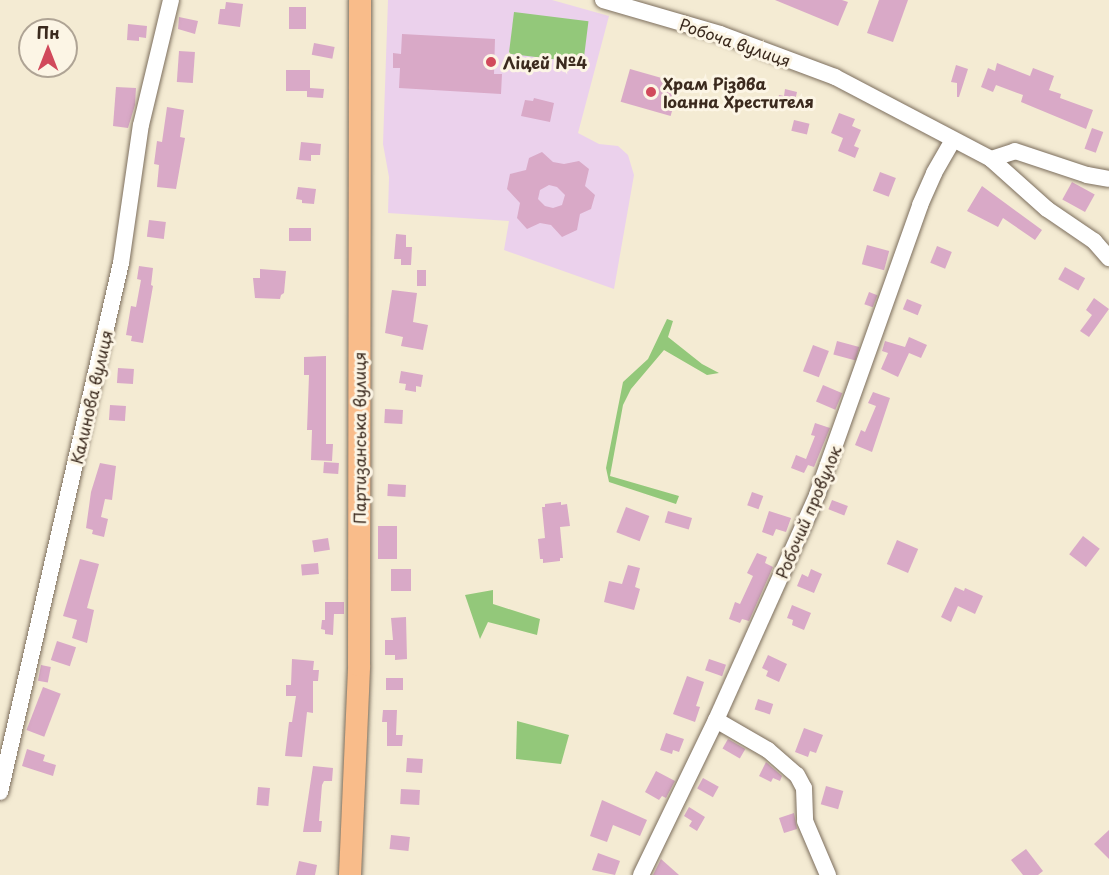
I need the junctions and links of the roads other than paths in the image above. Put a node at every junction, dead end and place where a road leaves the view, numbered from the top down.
1 (171, 0) edge
2 (360, 0) edge
3 (603, 0) edge
4 (953, 140) junction
5 (991, 159) junction
6 (1109, 179) edge
7 (1109, 258) edge
8 (716, 720) junction
9 (0, 792) edge
10 (350, 875) edge
11 (641, 875) edge
12 (828, 875) edge

1 - 9 street, Калинова вулиця
2 - 10 main road, Партизанська вулиця
3 - 4 street, Робоча вулиця
4 - 5 street, Робоча вулиця
4 - 8 street, Робочий провулок
5 - 6 street
5 - 7 street, Робоча вулиця
8 - 11 street, Робочий провулок
8 - 12 street

